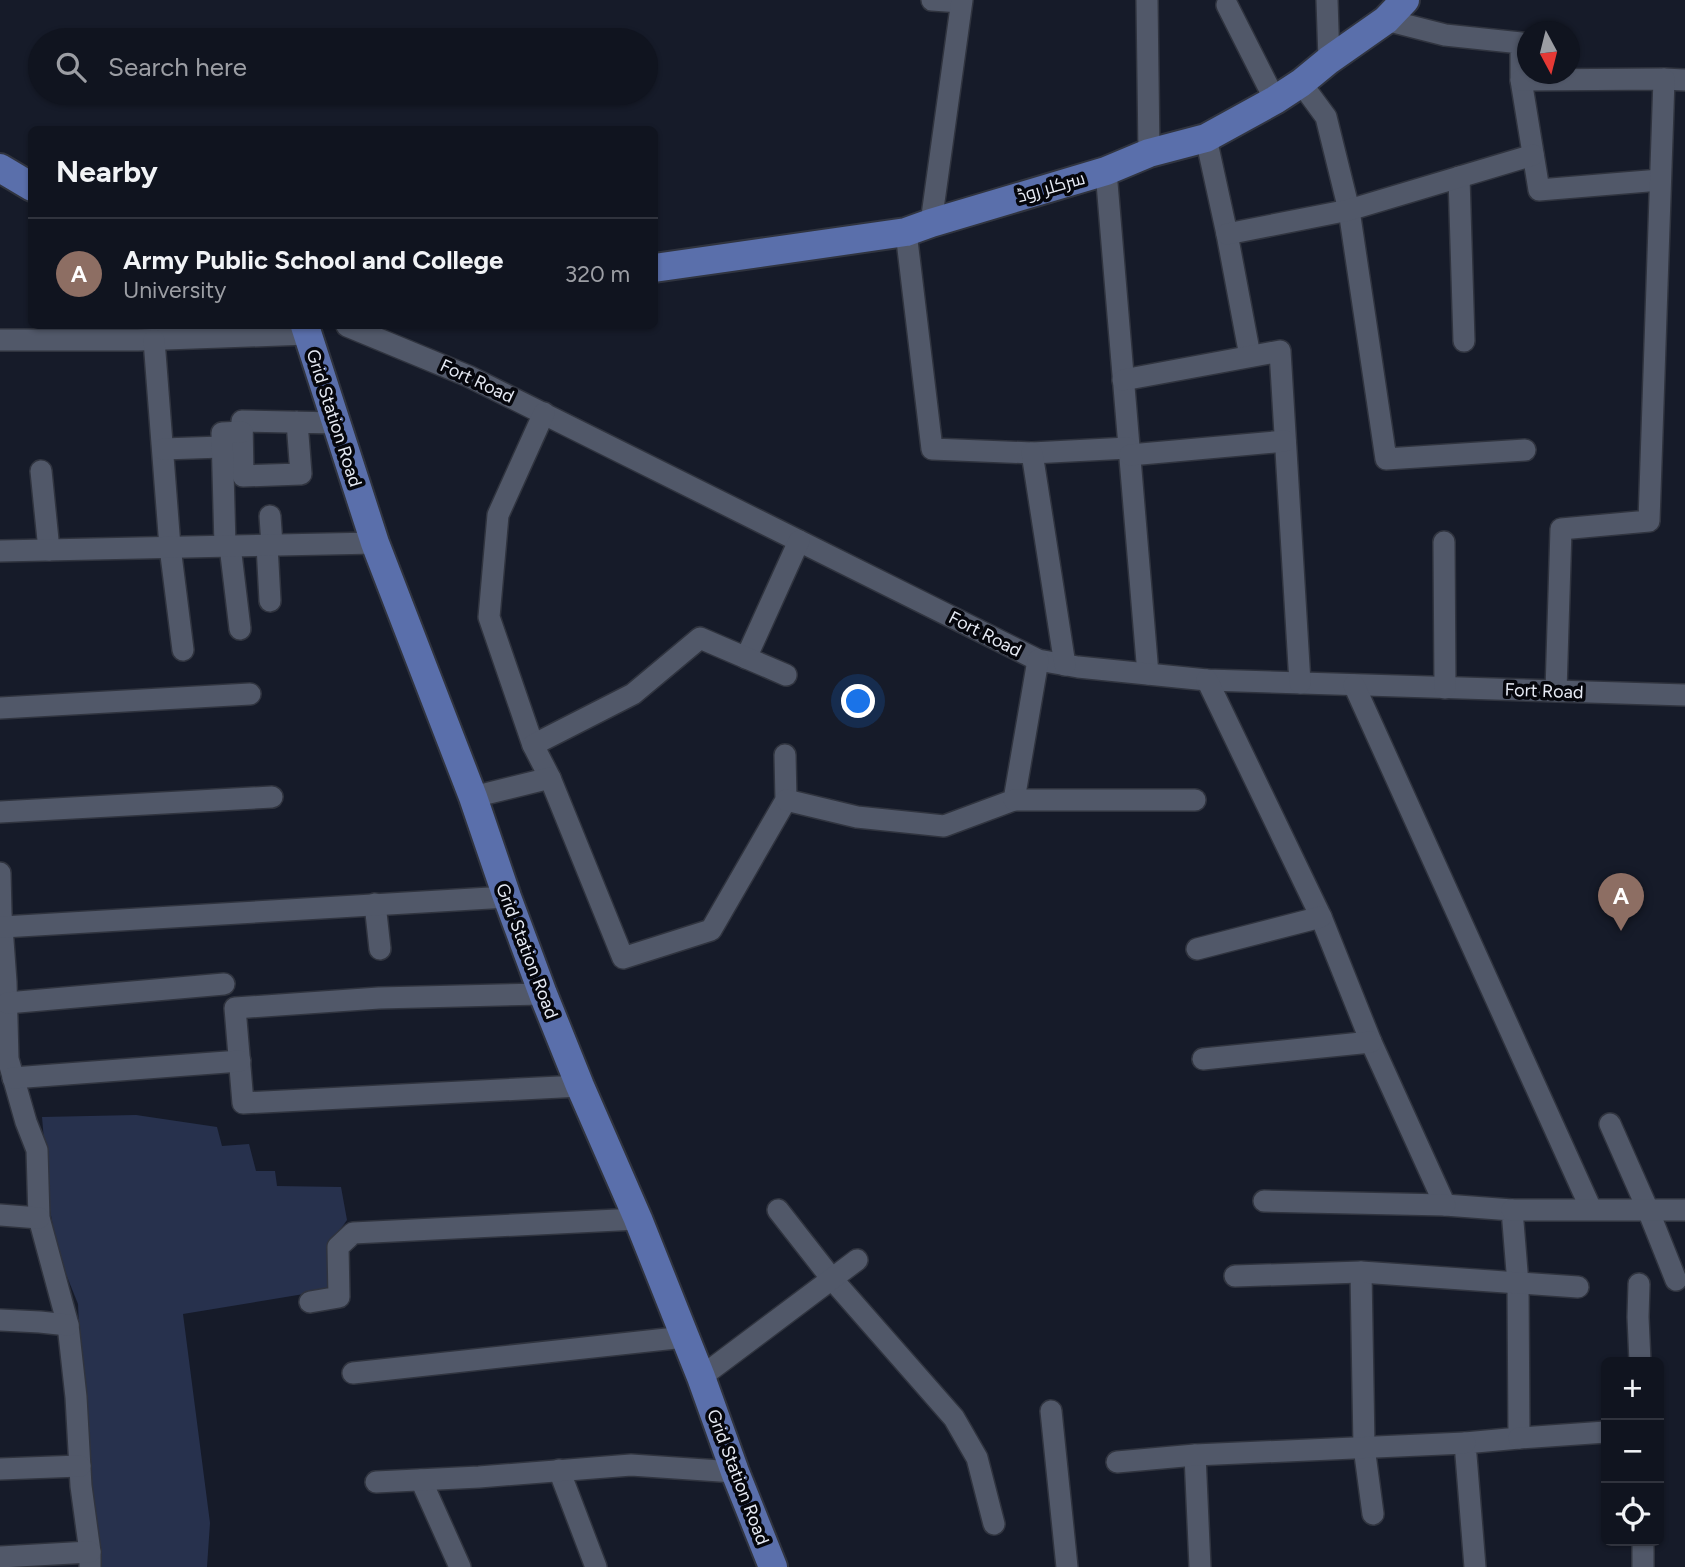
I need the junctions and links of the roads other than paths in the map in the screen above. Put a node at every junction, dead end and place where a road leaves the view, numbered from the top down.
1 (932, 0) edge
2 (1147, 0) edge
3 (1326, 0) edge
4 (962, 1) edge
5 (1227, 5) dead end
6 (1395, 10) edge
7 (1517, 43) edge
8 (1329, 60) junction
9 (1664, 79) junction
10 (1580, 80) edge
11 (1685, 80) edge
12 (1301, 83) junction
13 (1522, 84) edge
14 (1275, 100) junction
15 (1206, 138) junction
16 (1149, 153) junction
17 (1533, 155) junction
18 (0, 168) edge
19 (1106, 171) junction
20 (1459, 177) junction
21 (1660, 180) junction
22 (28, 185) edge
23 (1349, 209) junction
24 (919, 228) junction
25 (1227, 234) junction
26 (658, 267) edge
27 (354, 329) edge
28 (306, 330) edge
29 (140, 335) edge
30 (0, 340) edge
31 (1464, 341) dead end
32 (1250, 356) junction
33 (1124, 380) junction
34 (544, 413) junction
35 (297, 422) junction
36 (336, 422) junction
37 (242, 432) junction
38 (1285, 441) junction
39 (222, 447) junction
40 (163, 449) junction
41 (1525, 450) dead end
42 (1129, 452) junction
43 (1031, 453) junction
44 (41, 471) dead end
45 (270, 516) dead end
46 (799, 541) junction
47 (1444, 542) dead end
48 (375, 543) junction
49 (270, 545) junction
50 (227, 546) junction
51 (170, 547) junction
52 (49, 550) junction
53 (0, 551) edge
54 (270, 601) dead end
55 (240, 629) dead end
56 (183, 650) dead end
57 (746, 658) junction
58 (1038, 660) junction
59 (1065, 665) junction
60 (786, 674) dead end
61 (1148, 674) junction
62 (1208, 680) junction
63 (1300, 684) junction
64 (1354, 685) junction
65 (1445, 688) junction
66 (1556, 691) junction
67 (250, 694) dead end
68 (1685, 695) edge
69 (0, 708) edge
70 (533, 745) junction
71 (785, 755) dead end
72 (550, 778) junction
73 (272, 797) dead end
74 (473, 797) junction
75 (786, 800) junction
76 (1014, 800) junction
77 (1195, 800) dead end
78 (0, 811) edge
79 (0, 873) edge
80 (506, 897) junction
81 (375, 904) junction
82 (1, 917) edge
83 (1321, 917) junction
84 (380, 949) dead end
85 (1197, 949) dead end
86 (225, 984) dead end
87 (543, 994) junction
88 (7, 1003) junction
89 (1371, 1042) junction
90 (1203, 1059) dead end
91 (240, 1061) junction
92 (7, 1065) edge
93 (580, 1086) junction
94 (1611, 1124) dead end
95 (1264, 1201) dead end
96 (1445, 1205) junction
97 (1591, 1209) junction
98 (779, 1210) dead end
99 (1512, 1210) junction
100 (1648, 1210) junction
101 (1685, 1210) edge
102 (0, 1215) edge
103 (39, 1218) junction
104 (638, 1219) junction
105 (857, 1260) dead end
106 (1361, 1272) junction
107 (1235, 1276) dead end
108 (832, 1279) junction
109 (1676, 1280) dead end
110 (1518, 1284) junction
111 (1639, 1284) dead end
112 (1578, 1287) dead end
113 (310, 1302) dead end
114 (0, 1320) edge
115 (68, 1325) junction
116 (685, 1337) junction
117 (1640, 1357) edge
118 (353, 1373) dead end
119 (701, 1377) junction
120 (1051, 1411) dead end
121 (1601, 1432) edge
122 (1519, 1438) junction
123 (1465, 1443) junction
124 (1364, 1447) junction
125 (1195, 1455) junction
126 (1116, 1462) dead end
127 (80, 1466) junction
128 (0, 1469) edge
129 (559, 1470) junction
130 (735, 1472) junction
131 (421, 1480) junction
132 (376, 1482) dead end
133 (1373, 1514) dead end
134 (994, 1524) dead end
135 (1643, 1546) edge
136 (0, 1557) edge
137 (90, 1560) edge
138 (460, 1567) edge
139 (596, 1567) edge
140 (773, 1567) edge
141 (1067, 1567) edge
142 (1200, 1567) edge
143 (1475, 1567) edge
144 (1643, 1567) edge

1 - 4 street
2 - 16 street
3 - 8 street
4 - 24 street
5 - 14 street
6 - 7 street
6 - 8 main road, سرکلر روڈ
8 - 12 main road, سرکلر روڈ
9 - 10 street
9 - 11 street
9 - 21 street
12 - 14 main road, سرکلر روڈ
12 - 23 street
13 - 17 street
14 - 15 main road, سرکلر روڈ
15 - 16 main road, سرکلر روڈ
15 - 25 street
16 - 19 main road, سرکلر روڈ
17 - 20 street
17 - 21 street
18 - 22 main road
19 - 24 main road, سرکلر روڈ
19 - 33 street
20 - 23 street
20 - 31 street
21 - 66 street
23 - 25 street
23 - 41 street
24 - 26 main road, سرکلر روڈ
24 - 43 street
25 - 32 street
27 - 34 street, Fort Road
28 - 29 street
28 - 36 main road, Grid Station Road
29 - 30 street
29 - 40 street
32 - 33 street
32 - 38 street
33 - 42 street
34 - 46 street, Fort Road
34 - 70 street
35 - 36 street
35 - 37 street
35 - 37 street
36 - 48 main road, Grid Station Road
37 - 39 street
38 - 42 street
38 - 63 street
39 - 40 street
39 - 50 street
40 - 51 street
42 - 43 street
42 - 61 street
43 - 59 street
44 - 52 street
45 - 49 street
46 - 57 street
46 - 58 street, Fort Road
47 - 65 street
48 - 49 street
48 - 74 main road, Grid Station Road
49 - 50 street
49 - 54 street
50 - 51 street
50 - 55 street
51 - 52 street
51 - 56 street
52 - 53 street
57 - 60 street
57 - 70 street
58 - 59 street, Fort Road
58 - 76 street
59 - 61 street, Fort Road
61 - 62 street, Fort Road
62 - 63 street, Fort Road
62 - 83 street
63 - 64 street, Fort Road
64 - 65 street, Fort Road
64 - 97 street
65 - 66 street, Fort Road
66 - 68 street, Fort Road
67 - 69 street
70 - 72 street
71 - 75 street
72 - 74 street
72 - 75 street
73 - 78 street
74 - 80 main road, Grid Station Road
75 - 76 street
76 - 77 street
79 - 82 street
80 - 81 street
80 - 87 main road, Grid Station Road
81 - 82 street
81 - 84 street
82 - 88 street
83 - 85 street
83 - 89 street
86 - 88 street
87 - 91 street
87 - 93 main road, Grid Station Road
88 - 92 street
89 - 90 street
89 - 96 street
91 - 92 street
91 - 93 street
92 - 103 street
93 - 104 main road, Grid Station Road
94 - 100 street
95 - 96 street
96 - 99 street
97 - 99 street
97 - 100 street
98 - 108 street
99 - 110 street
100 - 101 street
100 - 109 street
102 - 103 street
103 - 115 street
104 - 113 street
104 - 116 main road, Grid Station Road
105 - 108 street
106 - 107 street
106 - 110 street
106 - 124 street
108 - 119 street
108 - 134 street
110 - 112 street
110 - 122 street
111 - 117 street
114 - 115 street
115 - 127 street
116 - 118 street
116 - 119 main road, Grid Station Road
119 - 130 main road, Grid Station Road
120 - 141 street
121 - 122 street
122 - 123 street
123 - 124 street
123 - 143 street
124 - 125 street
124 - 133 street
125 - 126 street
125 - 142 street
127 - 128 street
127 - 137 street
129 - 130 street
129 - 131 street
129 - 139 street
130 - 140 main road, Grid Station Road
131 - 132 street
131 - 138 street
135 - 144 street
136 - 137 street

